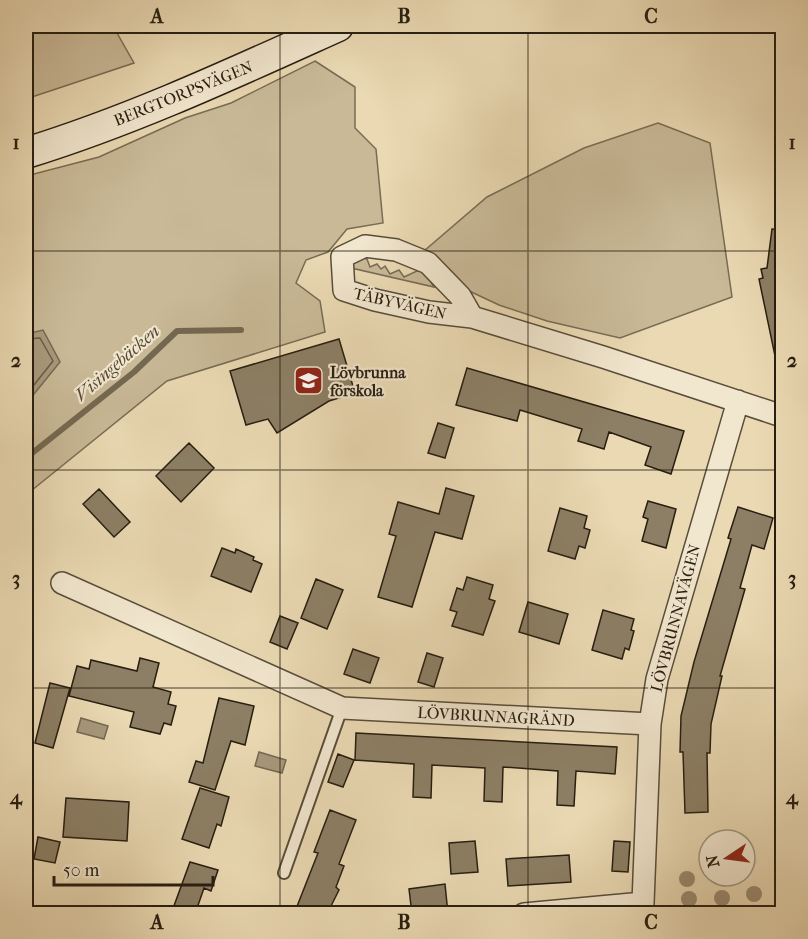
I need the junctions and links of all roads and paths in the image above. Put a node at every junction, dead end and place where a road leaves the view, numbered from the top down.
1 (338, 26) edge
2 (26, 153) edge
3 (472, 317) junction
4 (738, 400) junction
5 (783, 416) edge
6 (62, 583) dead end
7 (342, 708) junction
8 (650, 724) junction
9 (284, 873) dead end
10 (642, 908) edge
11 (524, 914) edge

1 - 2 main road, BERGTORPSVÄGEN
3 - 3 street, TÄBYVÄGEN
3 - 4 street, TÄBYVÄGEN
4 - 5 street, TÄBYVÄGEN
4 - 8 street, LÖVBRUNNAVÄGEN
6 - 7 street, LÖVBRUNNAGRÄND
7 - 8 street, LÖVBRUNNAGRÄND
7 - 9 lane
8 - 10 street, LÖVBRUNNAVÄGEN
10 - 11 street

